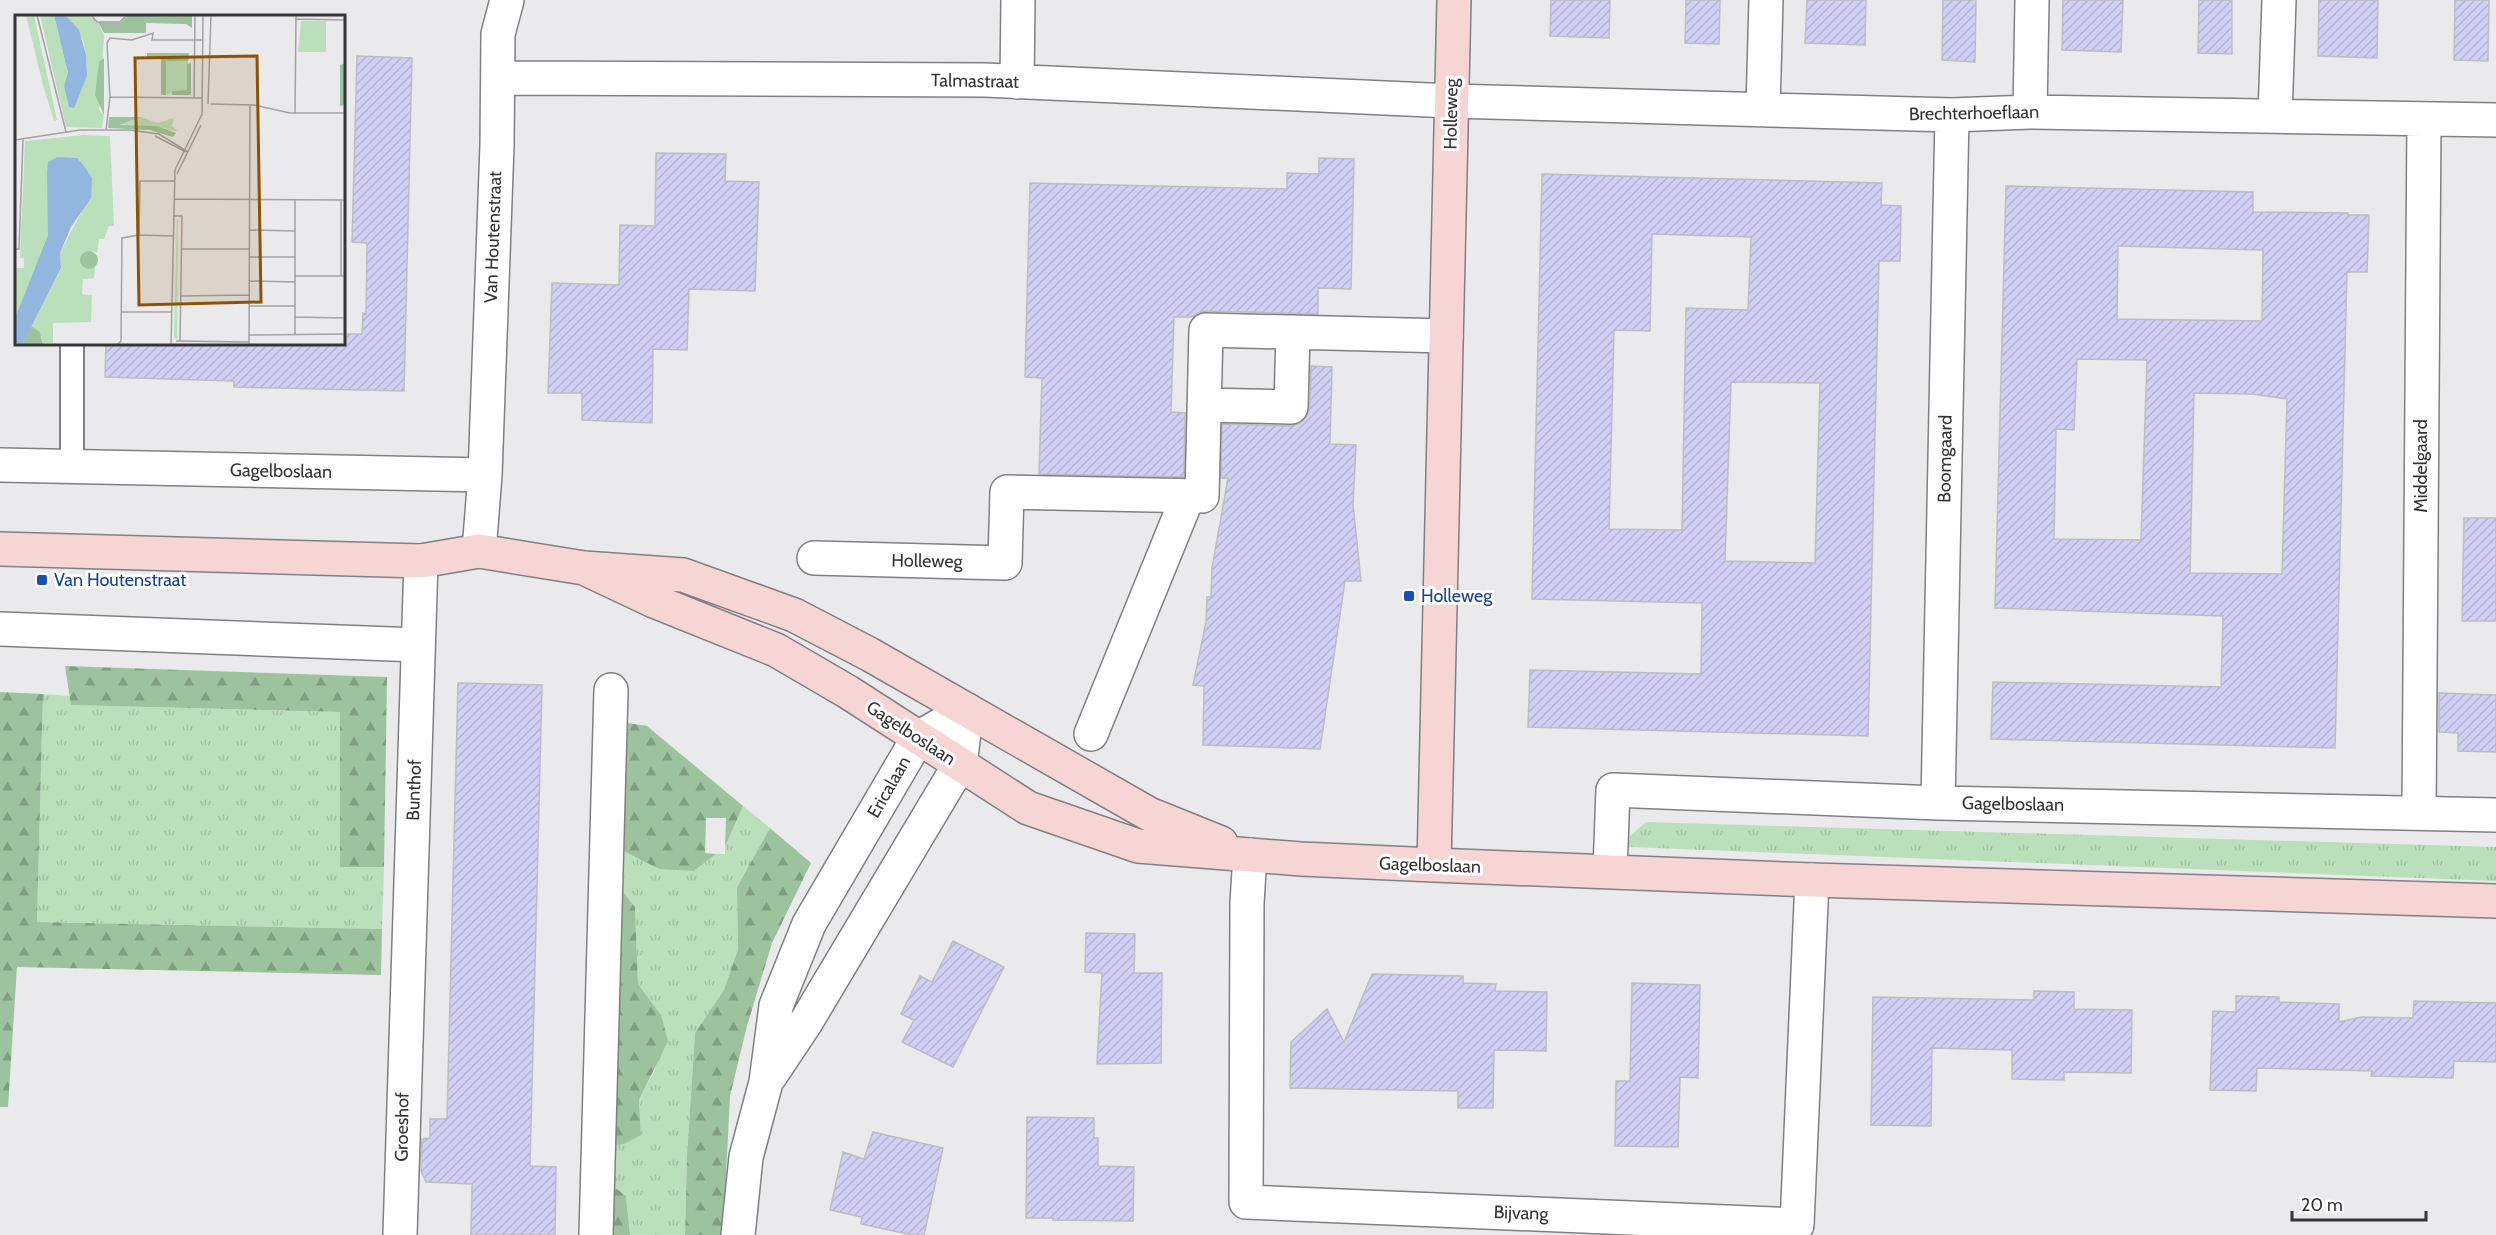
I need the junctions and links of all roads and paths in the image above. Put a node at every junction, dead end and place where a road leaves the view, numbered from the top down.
1 (507, 0) edge
2 (1018, 0) edge
3 (1454, 0) edge
4 (1766, 0) edge
5 (2032, 0) edge
6 (2279, 0) edge
7 (499, 78) junction
8 (1017, 82) junction
9 (1452, 101) junction
10 (1763, 109) junction
11 (2030, 112) junction
12 (1952, 115) junction
13 (2275, 116) junction
14 (2424, 118) junction
15 (2496, 120) edge
16 (1293, 332) junction
17 (1446, 336) junction
18 (72, 345) edge
19 (1204, 405) junction
20 (0, 465) edge
21 (72, 466) junction
22 (484, 475) junction
23 (1188, 496) junction
24 (0, 549) edge
25 (479, 552) junction
26 (814, 558) dead end
27 (421, 561) junction
28 (584, 568) junction
29 (0, 629) edge
30 (418, 645) junction
31 (612, 690) dead end
32 (967, 710) junction
33 (1090, 734) dead end
34 (918, 738) junction
35 (960, 764) junction
36 (1938, 803) junction
37 (2419, 813) junction
38 (2496, 815) edge
39 (1250, 855) junction
40 (1434, 865) junction
41 (1610, 871) junction
42 (1812, 880) junction
43 (2496, 901) edge
44 (405, 1020) joint
45 (766, 1082) junction
46 (1797, 1230) edge
47 (400, 1235) edge
48 (596, 1235) edge
49 (738, 1235) edge

1 - 7 street, Van Houtenstraat
2 - 8 street
3 - 9 street, Holleweg
4 - 10 street
5 - 11 street
6 - 13 street
7 - 8 street, Talmastraat
7 - 22 street, Van Houtenstraat
8 - 9 street, Talmastraat
9 - 10 street, Brechterhoeflaan
9 - 17 street, Holleweg
10 - 12 street, Brechterhoeflaan
11 - 12 street, Brechterhoeflaan
11 - 13 street, Brechterhoeflaan
12 - 36 street, Boomgaard
13 - 14 street, Brechterhoeflaan
14 - 15 street, Brechterhoeflaan
14 - 37 street, Middelgaard
16 - 17 street
16 - 19 street
16 - 19 street
17 - 40 street, Holleweg
18 - 21 lane
19 - 23 street
20 - 21 street, Gagelboslaan
21 - 22 street, Gagelboslaan
22 - 25 street
23 - 26 street, Holleweg
23 - 33 street
24 - 27 street, Gagelboslaan
25 - 27 street, Gagelboslaan
25 - 28 street, Gagelboslaan
27 - 30 street, Bunthof
28 - 32 street, Gagelboslaan
28 - 34 street, Gagelboslaan
29 - 30 street
30 - 44 street, Bunthof
31 - 48 street
32 - 34 street, Ericalaan
32 - 35 street, Ericalaan
32 - 39 street, Gagelboslaan
34 - 35 street, Gagelboslaan
34 - 45 street, Ericalaan
35 - 39 street, Gagelboslaan
35 - 45 street, Ericalaan
36 - 37 street, Gagelboslaan
36 - 41 street, Gagelboslaan
37 - 38 street, Gagelboslaan
39 - 40 street, Gagelboslaan
39 - 46 street, Bijvang
40 - 41 street, Gagelboslaan
41 - 42 street, Gagelboslaan
42 - 43 street, Gagelboslaan
42 - 46 street, Bijvang
44 - 47 street, Groeshof
45 - 49 street, Ericalaan

